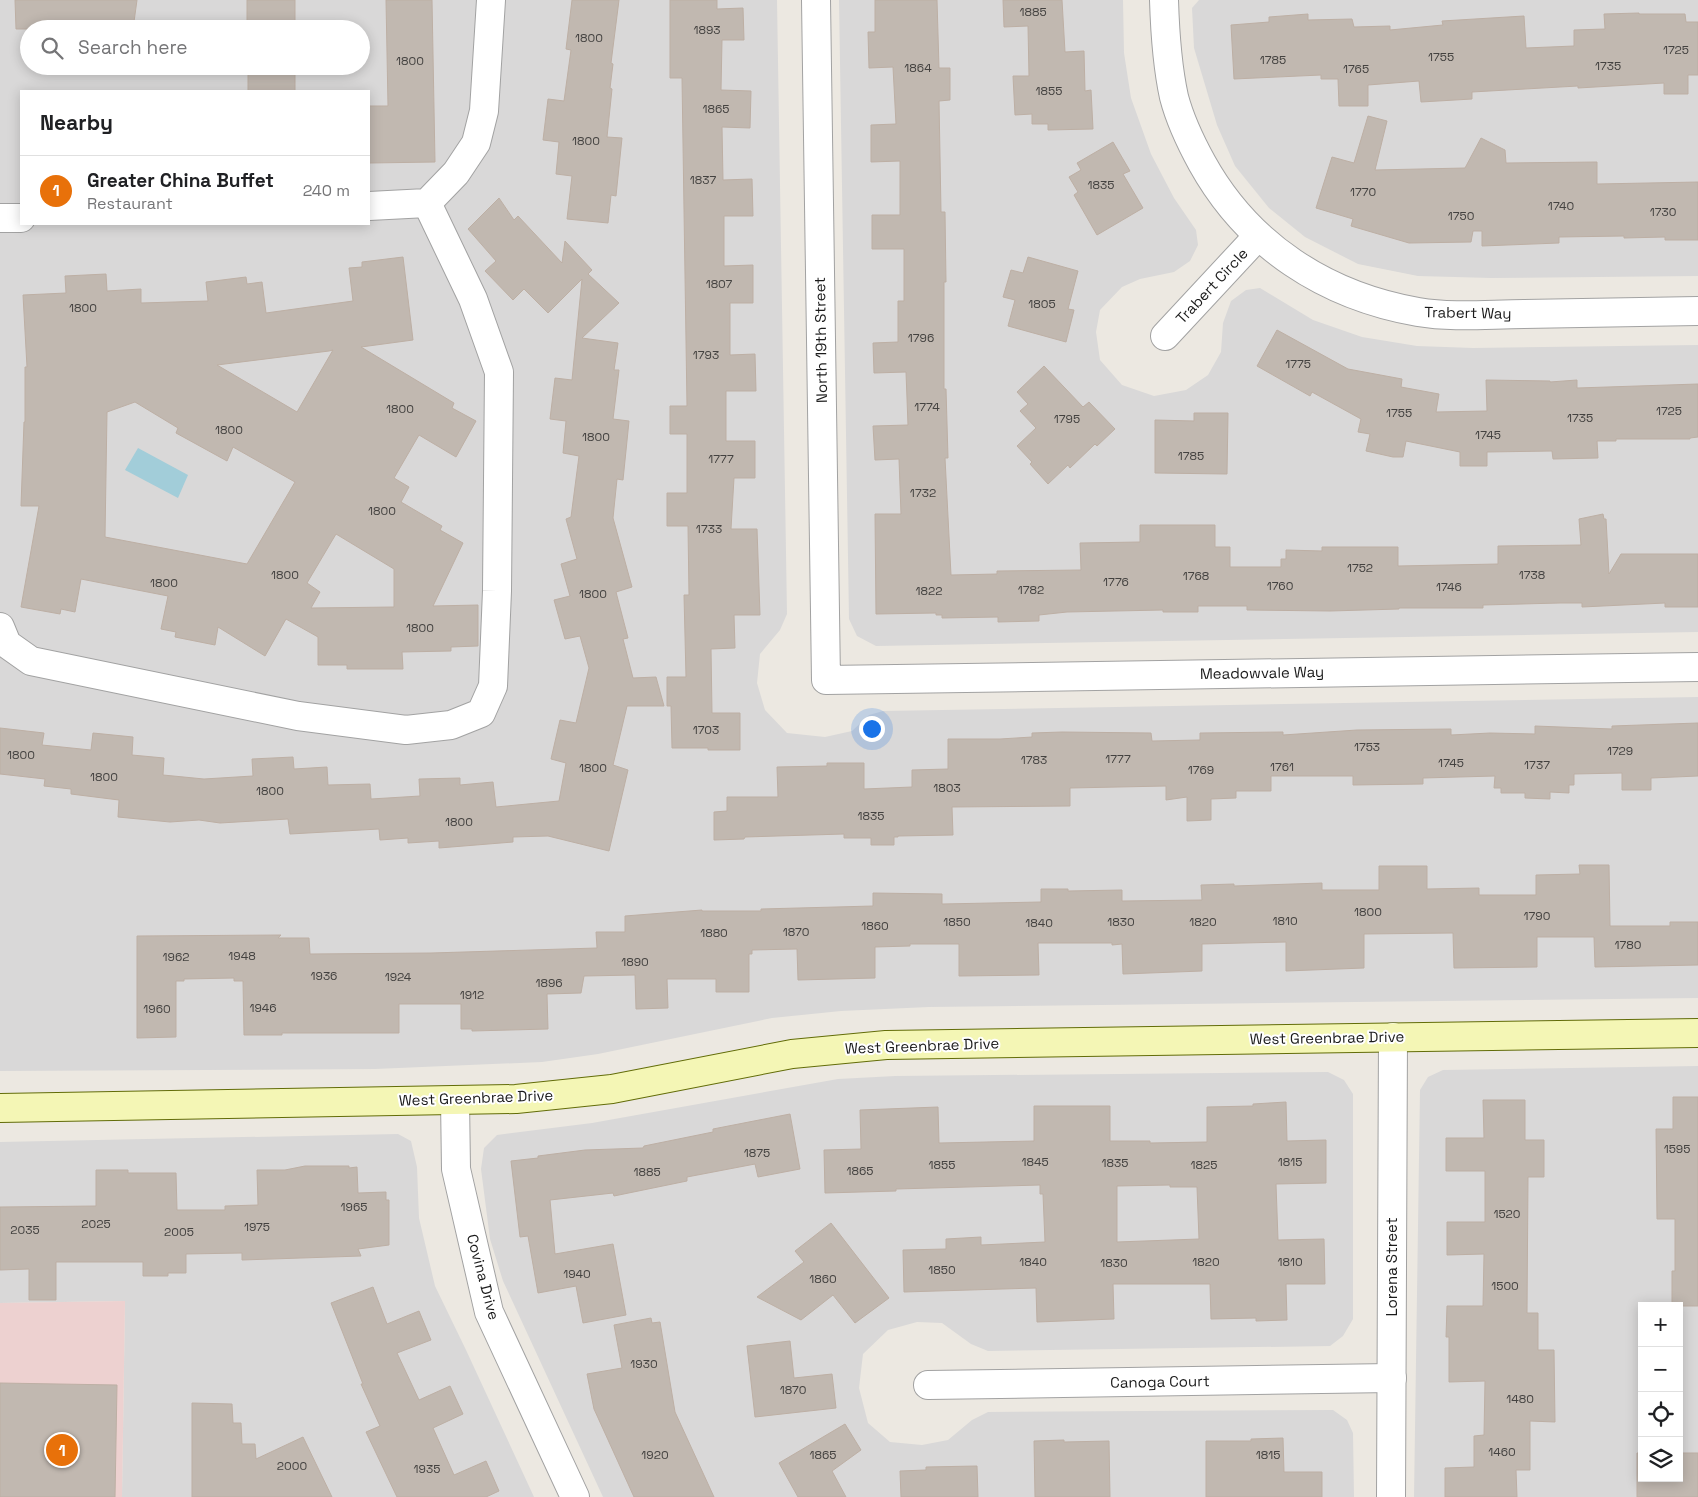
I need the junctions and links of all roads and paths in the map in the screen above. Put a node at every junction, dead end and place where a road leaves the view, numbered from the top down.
1 (491, 0) edge
2 (816, 0) edge
3 (1164, 0) edge
4 (427, 203) junction
5 (370, 206) edge
6 (0, 218) edge
7 (20, 218) edge
8 (1258, 236) junction
9 (1698, 311) edge
10 (1165, 336) dead end
11 (0, 627) edge
12 (1698, 667) edge
13 (826, 680) joint
14 (1698, 1033) edge
15 (1393, 1037) junction
16 (455, 1100) junction
17 (0, 1108) edge
18 (1392, 1378) junction
19 (928, 1385) dead end
20 (575, 1497) edge
21 (1391, 1497) edge

1 - 4 street
2 - 13 street, North 19th Street
3 - 8 street, Trabert Way
4 - 5 street
4 - 11 street
6 - 7 street
8 - 9 street, Trabert Way
8 - 10 street, Trabert Circle
12 - 13 street, Meadowvale Way
14 - 15 street, West Greenbrae Drive
15 - 16 street, West Greenbrae Drive
15 - 18 street, Lorena Street
16 - 17 street, West Greenbrae Drive
16 - 20 street, Covina Drive
18 - 19 street, Canoga Court
18 - 21 street, Lorena Street

